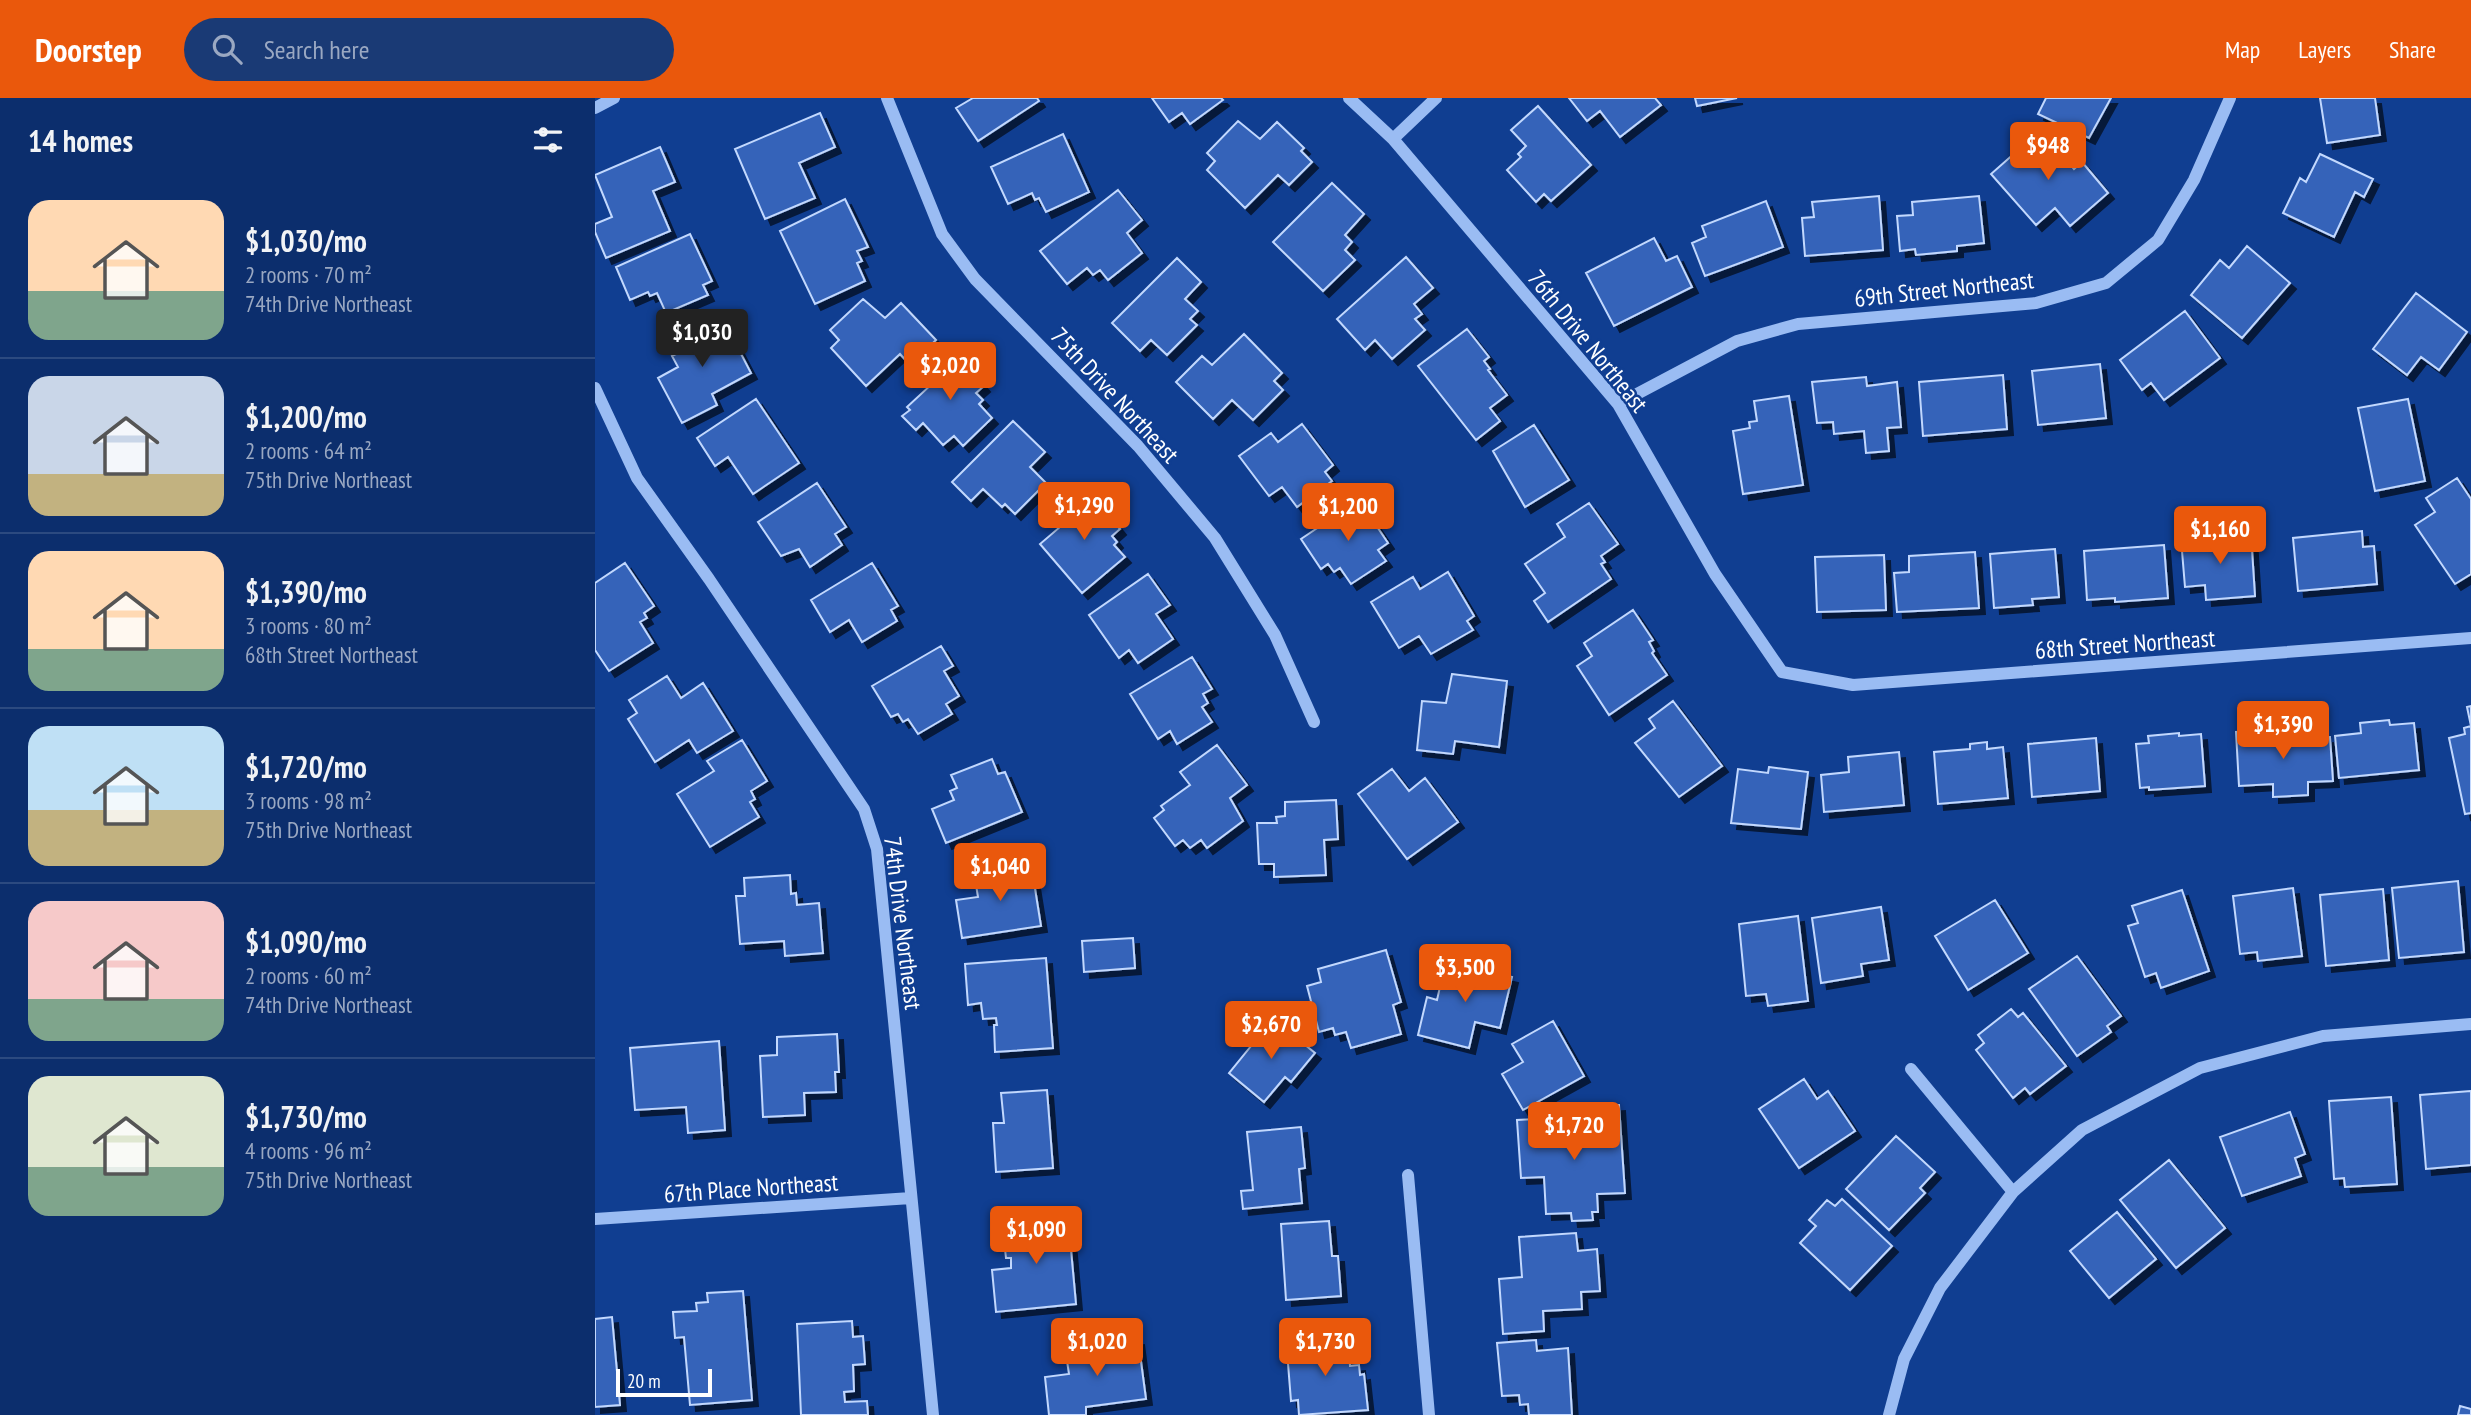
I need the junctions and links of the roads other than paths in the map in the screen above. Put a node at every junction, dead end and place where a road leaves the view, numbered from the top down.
1 (614, 98) edge
2 (887, 98) edge
3 (1349, 98) edge
4 (1436, 98) edge
5 (2230, 98) edge
6 (595, 108) edge
7 (1393, 139) junction
8 (595, 388) edge
9 (1618, 404) junction
10 (2471, 638) edge
11 (1782, 672) joint
12 (1314, 722) dead end
13 (2471, 1024) edge
14 (1911, 1069) dead end
15 (1408, 1175) dead end
16 (2013, 1192) junction
17 (911, 1198) junction
18 (595, 1219) edge
19 (933, 1415) edge
20 (1429, 1415) edge
21 (1889, 1415) edge

1 - 6 street
2 - 12 street, 75th Drive Northeast
3 - 7 street, 76th Drive Northeast
4 - 7 street
5 - 9 street, 69th Street Northeast
7 - 9 street, 76th Drive Northeast
8 - 17 street, 74th Drive Northeast
9 - 11 street, 76th Drive Northeast
10 - 11 street, 68th Street Northeast
13 - 16 street
14 - 16 street
15 - 20 street
16 - 21 street
17 - 18 street, 67th Place Northeast
17 - 19 street, 74th Drive Northeast

